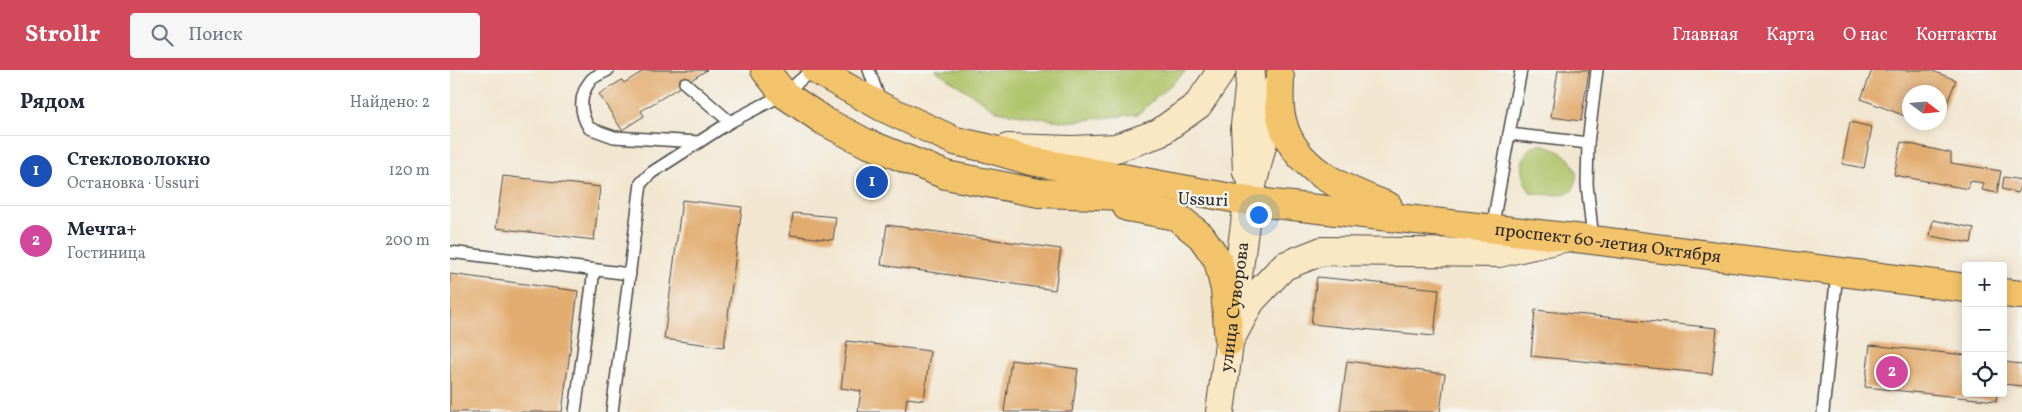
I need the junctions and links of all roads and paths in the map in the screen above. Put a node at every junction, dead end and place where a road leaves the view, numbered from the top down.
1 (608, 70) edge
2 (766, 70) edge
3 (812, 70) edge
4 (816, 70) edge
5 (869, 70) edge
6 (1222, 70) edge
7 (1251, 70) edge
8 (1521, 70) edge
9 (1597, 70) edge
10 (1280, 74) edge
11 (686, 83) dead end
12 (784, 94) junction
13 (882, 107) junction
14 (730, 122) junction
15 (1509, 134) junction
16 (699, 142) junction
17 (1588, 143) junction
18 (987, 148) junction
19 (1039, 194) junction
20 (1248, 201) junction
21 (1432, 222) junction
22 (1492, 229) junction
23 (1580, 239) junction
24 (450, 252) edge
25 (594, 270) junction
26 (1836, 272) junction
27 (630, 274) junction
28 (1962, 288) edge
29 (2007, 293) edge
30 (2022, 295) edge
31 (1229, 342) junction
32 (575, 412) edge
33 (612, 412) edge
34 (1220, 412) edge
35 (1823, 412) edge

1 - 16 lane
2 - 12 highway, Ussuri
3 - 12 lane
4 - 13 highway, Ussuri
5 - 13 lane
6 - 18 main road
7 - 20 main road, улица Суворова
8 - 15 lane
9 - 17 lane
10 - 20 main road, улица Суворова
10 - 21 highway
11 - 14 lane
12 - 14 lane
12 - 19 highway, Ussuri
13 - 18 highway, Ussuri
14 - 16 lane
15 - 17 lane
15 - 22 lane
16 - 27 lane
17 - 23 lane
18 - 20 highway, Ussuri
19 - 20 highway, Ussuri
19 - 31 highway
20 - 21 highway, проспект 60-летия Октября
20 - 31 main road, улица Суворова
21 - 22 highway, проспект 60-летия Октября
22 - 23 highway, проспект 60-летия Октября
23 - 26 highway, проспект 60-летия Октября
23 - 31 main road
24 - 25 lane
25 - 27 lane
25 - 32 lane
26 - 28 highway, проспект 60-летия Октября
26 - 35 lane
27 - 33 lane
29 - 30 highway
31 - 34 main road, улица Суворова

